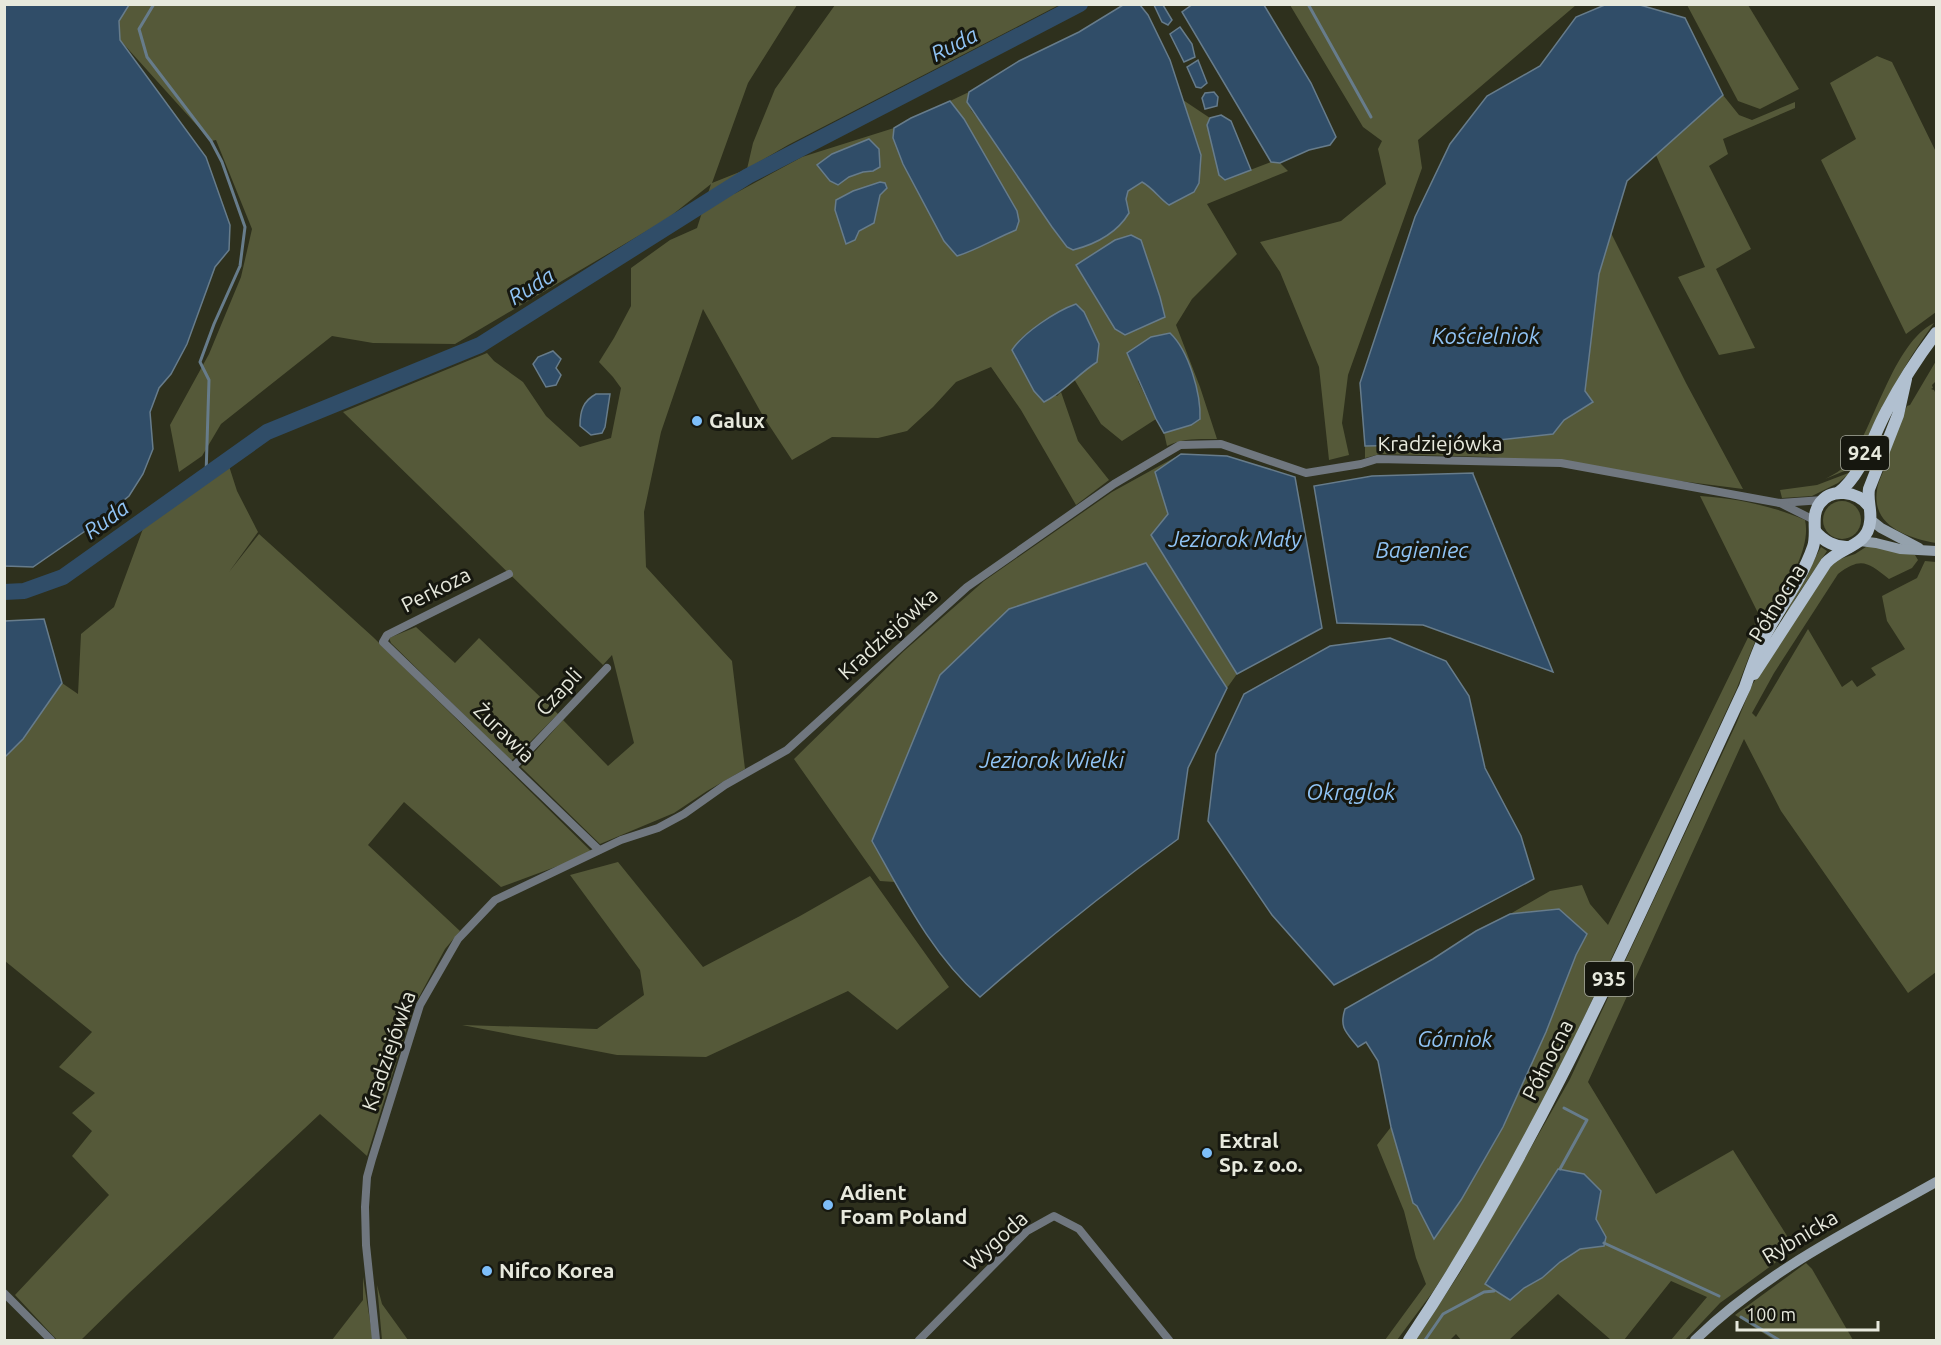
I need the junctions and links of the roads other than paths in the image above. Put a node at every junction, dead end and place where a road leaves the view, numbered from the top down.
1 (1936, 333) edge
2 (1906, 379) junction
3 (1838, 493) junction
4 (1823, 500) junction
5 (1780, 503) junction
6 (1868, 505) junction
7 (1871, 520) junction
8 (1815, 526) junction
9 (1854, 544) junction
10 (1922, 549) junction
11 (1936, 551) edge
12 (508, 574) dead end
13 (383, 642) joint
14 (607, 668) dead end
15 (1745, 687) junction
16 (513, 767) junction
17 (599, 850) junction
18 (1936, 1182) edge
19 (4, 1293) edge
20 (51, 1341) edge
21 (376, 1341) edge
22 (919, 1341) edge
23 (1169, 1341) edge
24 (1409, 1341) edge
25 (1695, 1341) edge

1 - 2 main road, 924
2 - 3 main road, 924
2 - 6 main road, 924
3 - 4 main road, 924
3 - 6 main road, 924
4 - 5 street, Kradziejówka
4 - 8 main road
5 - 8 street, Kradziejówka
5 - 17 street, Kradziejówka
6 - 7 main road, 924
7 - 9 main road
7 - 10 street
8 - 9 main road
8 - 15 main road, Północna / 935
9 - 10 street
9 - 15 main road, Północna / 935
10 - 11 street
12 - 13 street, Perkoza
13 - 16 street, Żurawia
14 - 16 street, Czapli
15 - 24 main road, Północna / 935
16 - 17 street, Żurawia
17 - 21 street, Kradziejówka
18 - 25 street, Rybnicka
19 - 20 street
22 - 23 street, Wygoda

